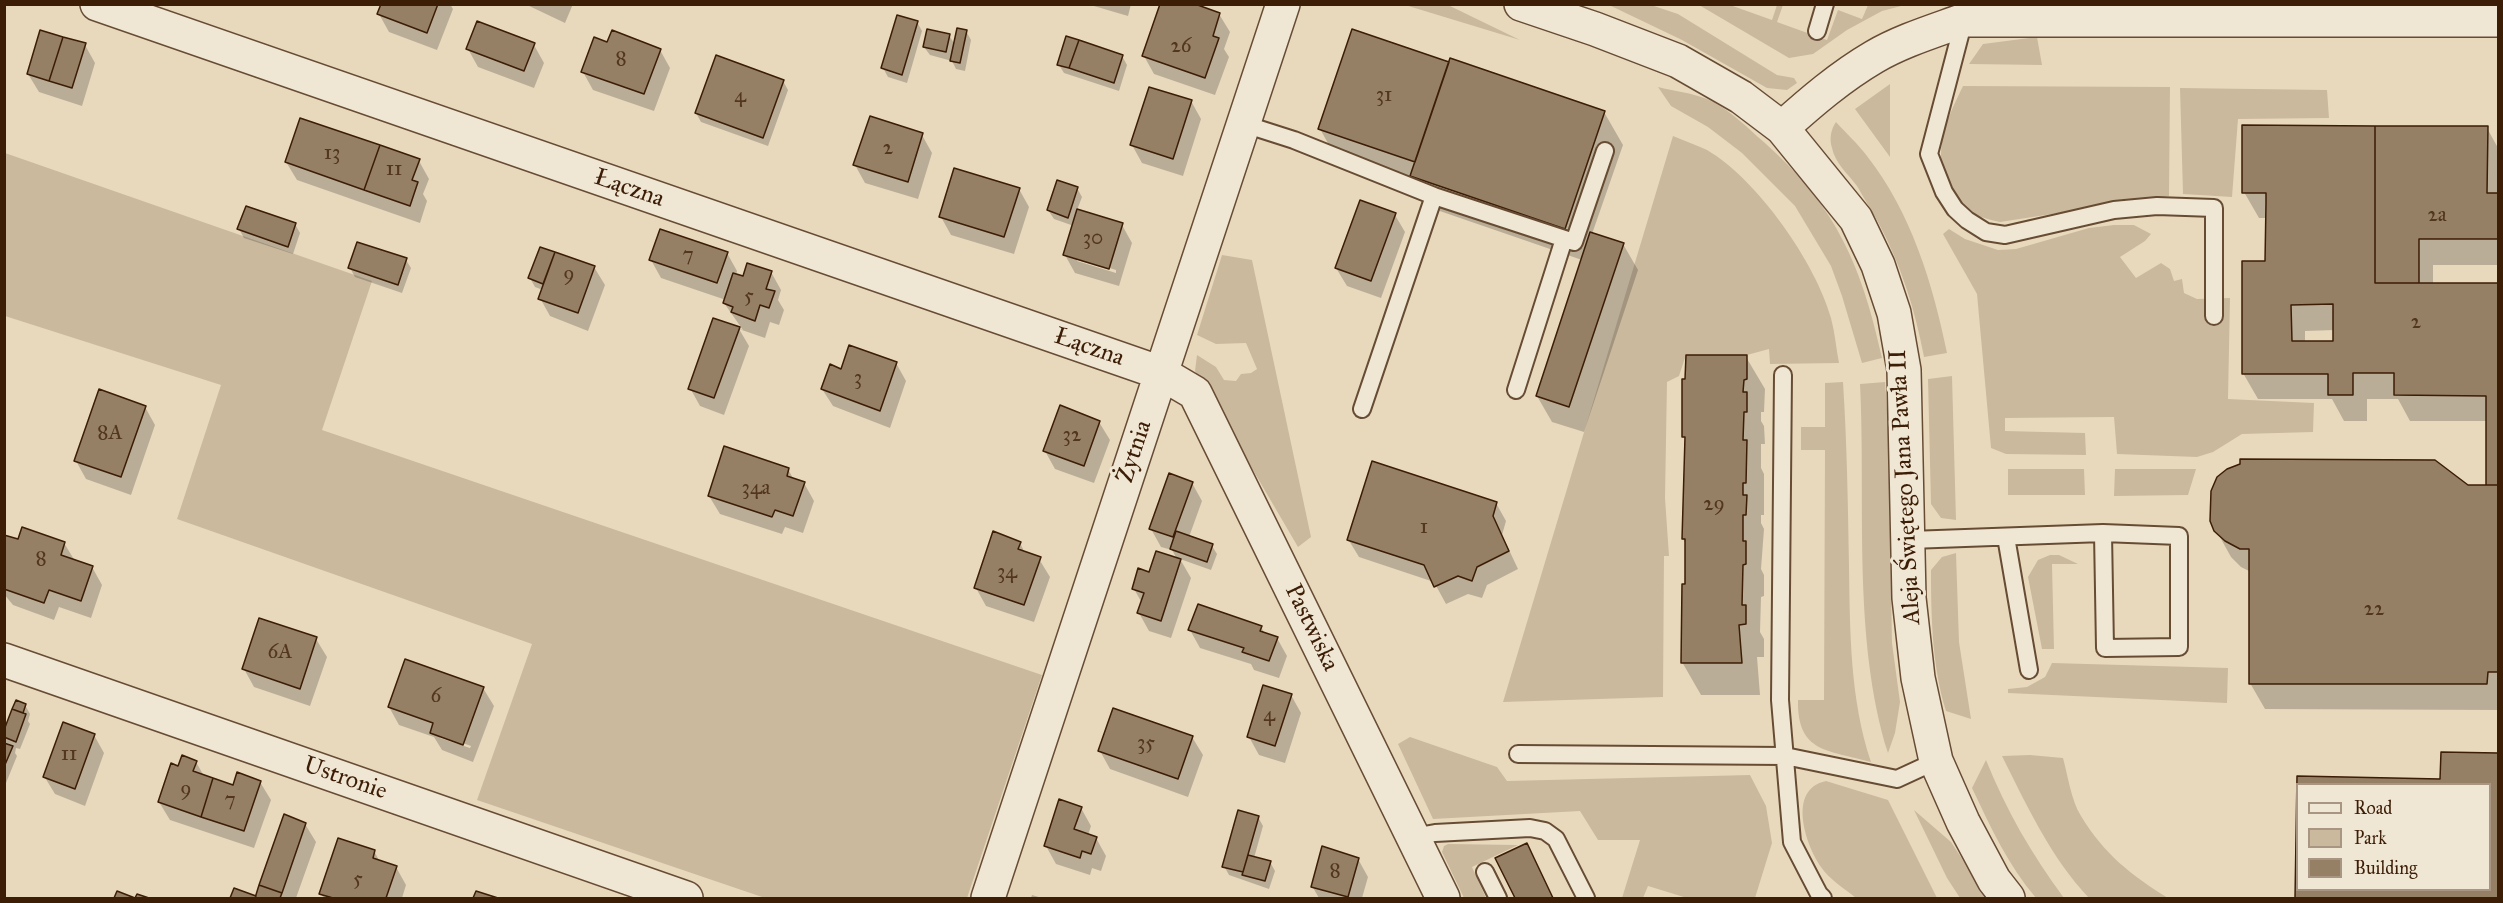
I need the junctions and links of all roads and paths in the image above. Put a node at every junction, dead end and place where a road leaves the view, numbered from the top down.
1 (97, 4) edge
2 (1283, 4) edge
3 (1521, 4) edge
4 (1826, 4) edge
5 (2262, 12) edge
6 (1964, 20) junction
7 (2499, 20) edge
8 (1817, 31) dead end
9 (1244, 124) junction
10 (1782, 128) junction
11 (1605, 151) dead end
12 (1434, 196) junction
13 (1564, 239) junction
14 (2214, 316) dead end
15 (1161, 373) junction
16 (1783, 375) dead end
17 (1516, 390) dead end
18 (1362, 409) dead end
19 (2103, 533) junction
20 (2006, 537) junction
21 (1910, 540) junction
22 (4, 660) edge
23 (2029, 670) dead end
24 (1518, 754) dead end
25 (1785, 756) junction
26 (1936, 760) junction
27 (1413, 837) junction
28 (1485, 872) dead end
29 (686, 898) edge
30 (988, 898) edge
31 (1443, 898) edge
32 (1498, 898) edge
33 (1586, 898) edge
34 (1823, 898) edge
35 (2008, 898) edge

1 - 15 street, Łączna
2 - 9 street, Żytnia
3 - 10 street, Aleja Świętego Jana Pawła II
4 - 8 lane
5 - 6 street
5 - 7 street
6 - 10 street
6 - 14 lane
9 - 12 lane
9 - 15 street, Żytnia
10 - 21 street, Aleja Świętego Jana Pawła II
11 - 13 lane
12 - 13 lane
12 - 18 lane
13 - 17 lane
15 - 27 street, Pastwiska
15 - 30 street, Żytnia
16 - 25 lane
19 - 19 lane
19 - 20 lane
20 - 21 lane
20 - 23 lane
21 - 26 street, Aleja Świętego Jana Pawła II
22 - 29 street, Ustronie
24 - 25 lane
25 - 26 lane
25 - 34 lane
26 - 35 street, Aleja Świętego Jana Pawła II
27 - 31 street, Pastwiska
27 - 33 lane
28 - 32 lane

